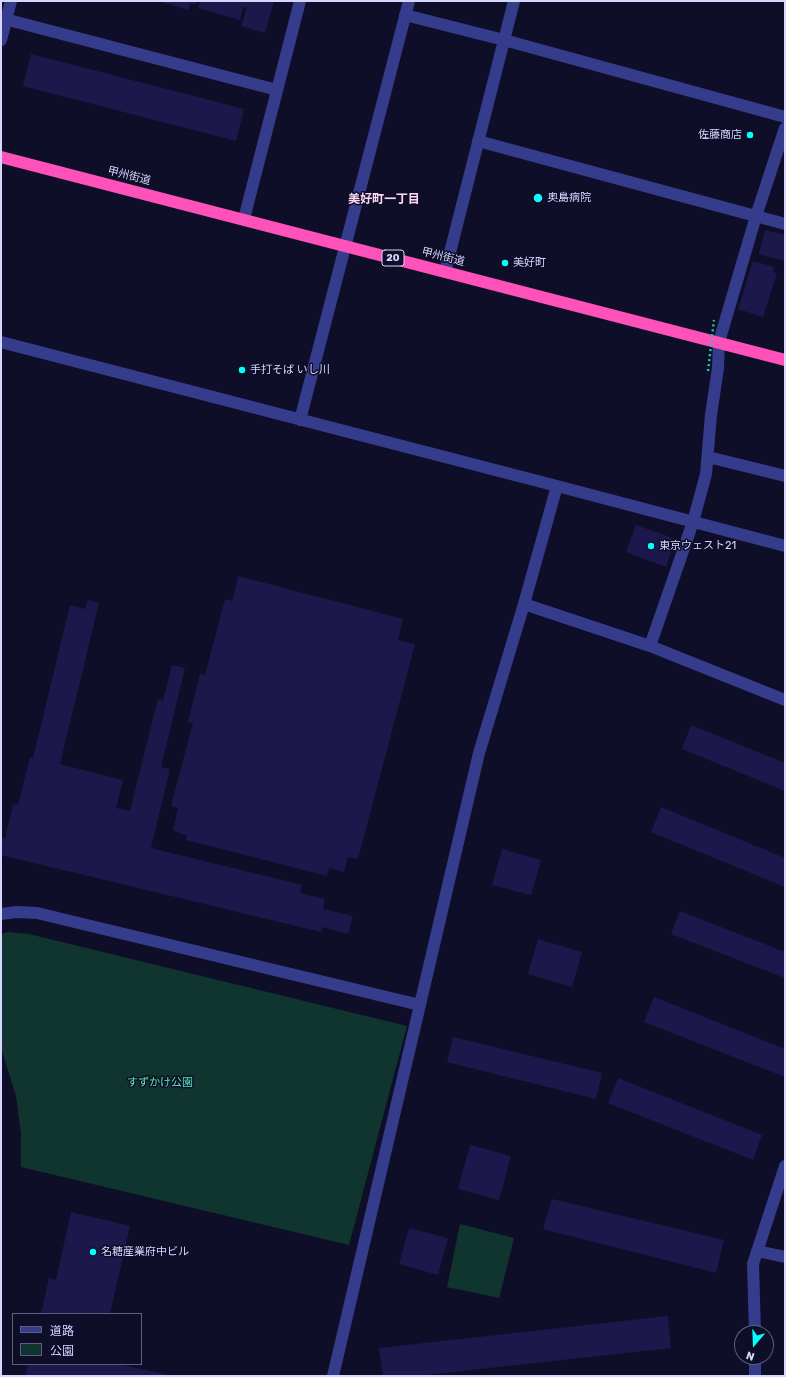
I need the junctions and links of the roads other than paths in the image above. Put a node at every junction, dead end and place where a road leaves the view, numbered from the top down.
1 (11, 1) edge
2 (300, 1) edge
3 (409, 1) edge
4 (514, 1) edge
5 (405, 15) junction
6 (4, 19) edge
7 (1, 40) edge
8 (504, 40) junction
9 (277, 90) junction
10 (785, 116) edge
11 (785, 128) edge
12 (478, 141) junction
13 (1, 157) edge
14 (756, 216) junction
15 (244, 219) junction
16 (785, 224) edge
17 (344, 246) junction
18 (445, 272) junction
19 (1, 342) edge
20 (718, 342) junction
21 (785, 360) edge
22 (300, 420) junction
23 (708, 457) junction
24 (785, 476) edge
25 (557, 486) junction
26 (693, 522) junction
27 (785, 546) edge
28 (524, 604) junction
29 (650, 646) junction
30 (785, 700) edge
31 (1, 914) edge
32 (420, 1005) junction
33 (785, 1166) edge
34 (757, 1251) junction
35 (785, 1257) edge
36 (754, 1325) edge
37 (755, 1365) edge
38 (333, 1376) edge
39 (755, 1376) edge

1 - 6 street
2 - 9 street
3 - 5 street
4 - 8 street
5 - 8 street
5 - 17 street
6 - 7 street
6 - 9 street
8 - 10 street
8 - 12 street
9 - 15 street
11 - 14 street
12 - 14 street
12 - 18 street
13 - 15 highway, 甲州街道 / 20
14 - 16 street
14 - 20 street
15 - 17 highway, 甲州街道 / 20
17 - 18 highway, 甲州街道 / 20
17 - 22 street
18 - 20 highway, 甲州街道 / 20
19 - 22 street
20 - 21 highway, 甲州街道 / 20
20 - 23 street
22 - 25 street
23 - 24 street
23 - 26 street
25 - 26 street
25 - 28 street
26 - 27 street
26 - 29 street
28 - 29 street
28 - 32 street
29 - 30 street
31 - 32 street
32 - 38 street
33 - 34 street
34 - 35 street
34 - 36 street
37 - 39 street

